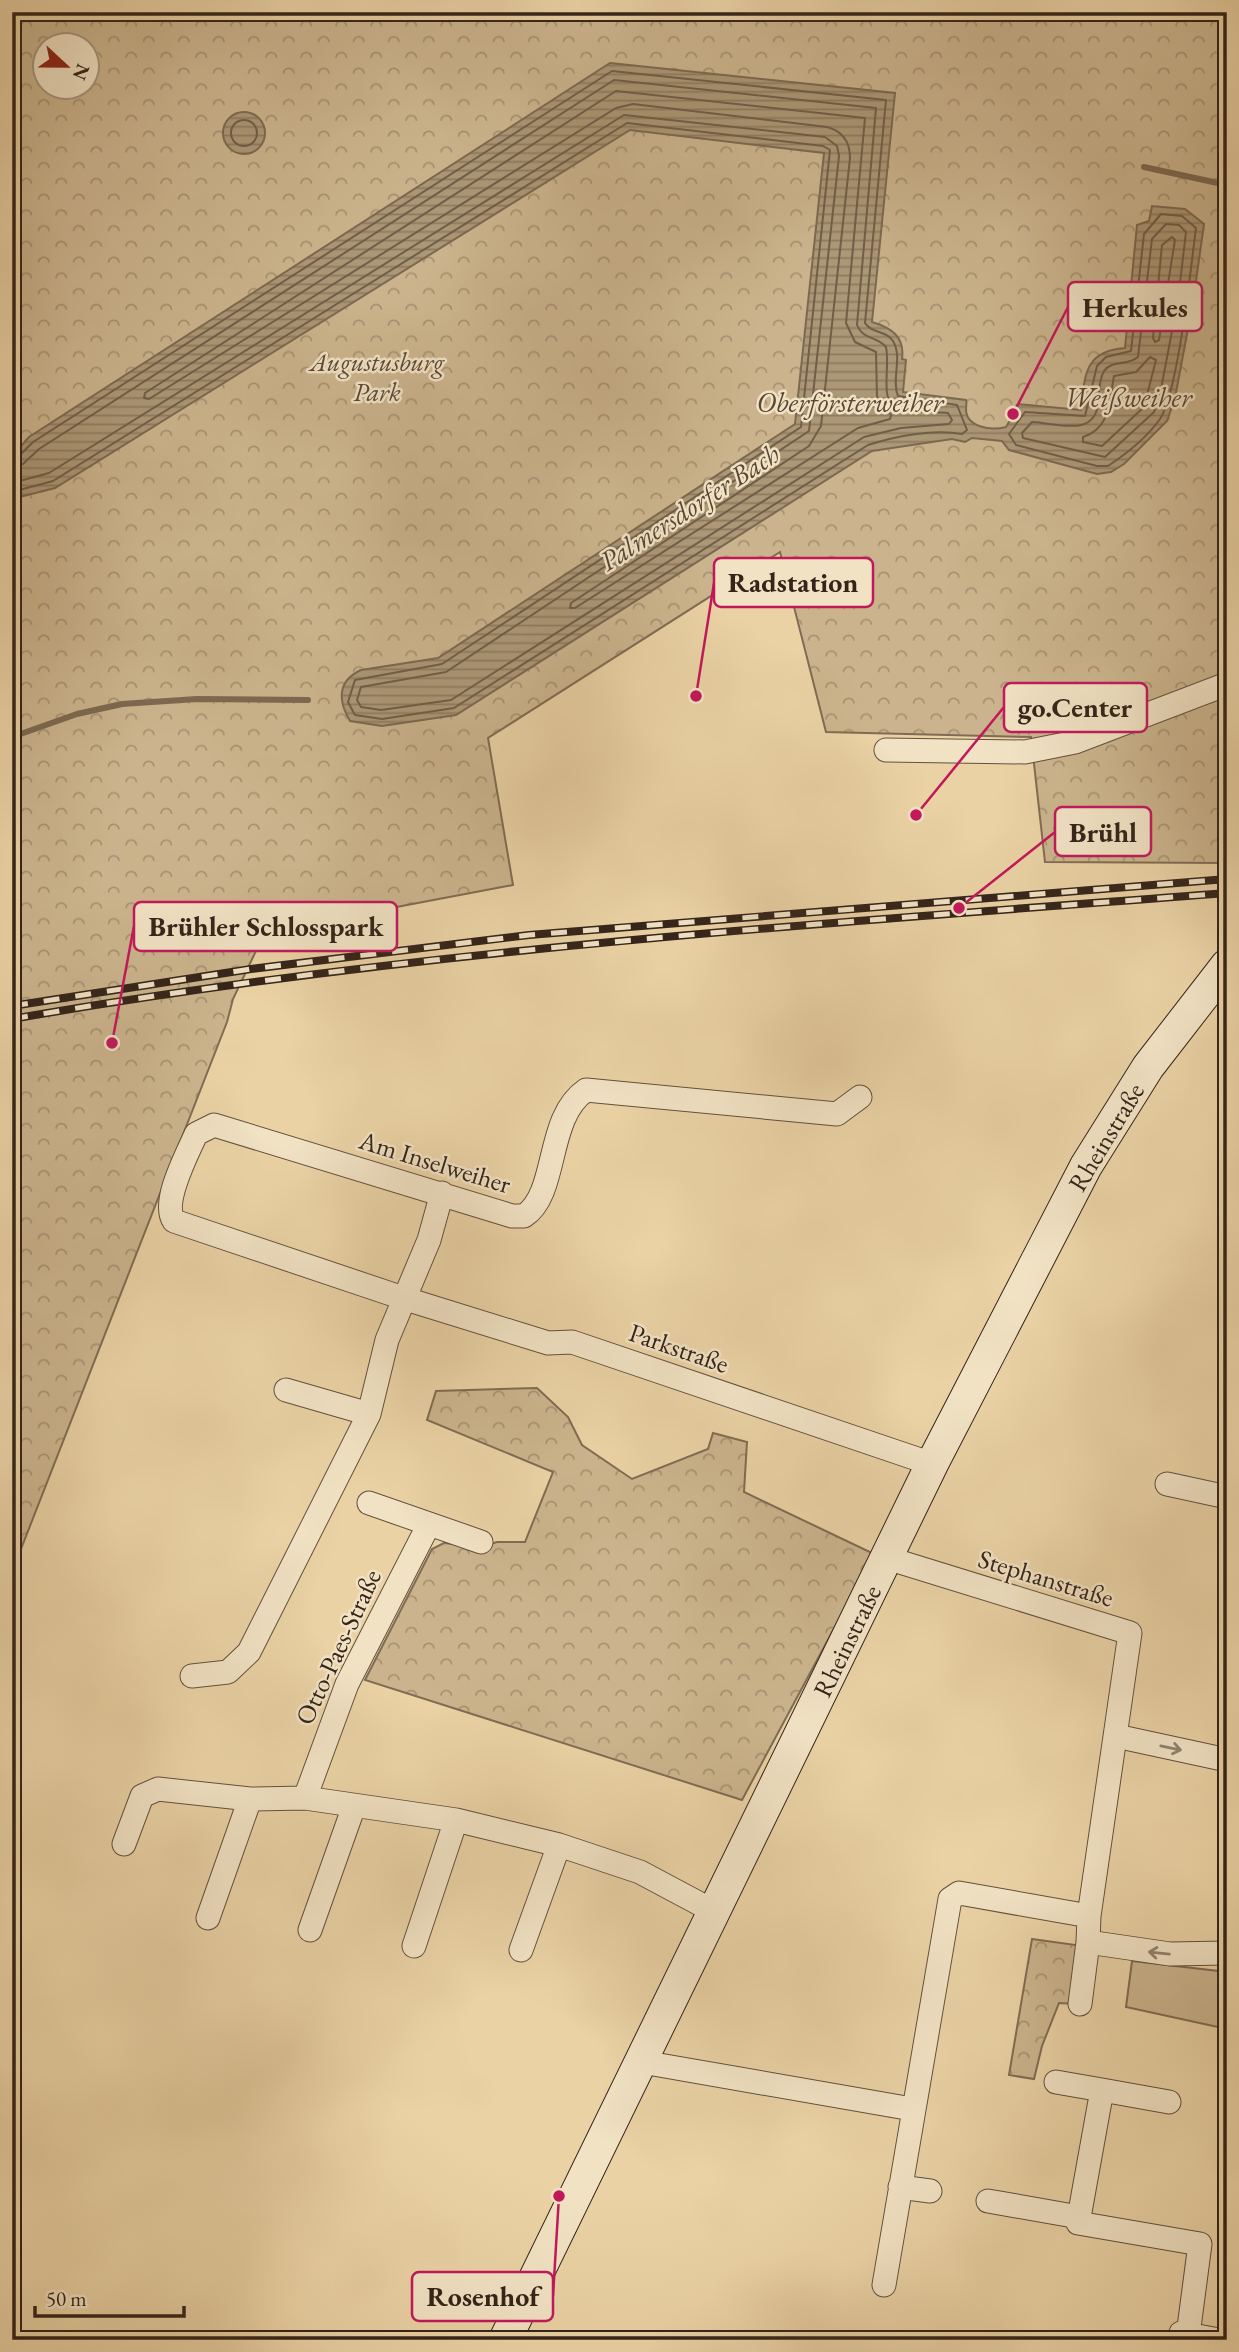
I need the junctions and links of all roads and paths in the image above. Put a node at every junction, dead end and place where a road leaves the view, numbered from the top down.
1 (1227, 684) edge
2 (886, 750) dead end
3 (1224, 976) edge
4 (860, 1097) dead end
5 (184, 1164) joint
6 (442, 1193) junction
7 (405, 1299) junction
8 (286, 1390) dead end
9 (369, 1414) junction
10 (932, 1464) junction
11 (1167, 1484) dead end
12 (1227, 1497) edge
13 (369, 1503) dead end
14 (429, 1524) junction
15 (481, 1542) dead end
16 (887, 1558) junction
17 (191, 1676) dead end
18 (1116, 1736) junction
19 (1227, 1760) edge
20 (305, 1798) junction
21 (250, 1799) junction
22 (354, 1806) junction
23 (456, 1820) junction
24 (124, 1844) dead end
25 (559, 1845) junction
26 (715, 1912) junction
27 (1089, 1916) junction
28 (208, 1918) dead end
29 (310, 1930) dead end
30 (1088, 1942) junction
31 (414, 1946) dead end
32 (521, 1950) dead end
33 (1227, 1953) edge
34 (1080, 2004) dead end
35 (642, 2062) junction
36 (1056, 2081) dead end
37 (1102, 2090) junction
38 (1169, 2102) dead end
39 (912, 2109) junction
40 (900, 2187) junction
41 (930, 2191) dead end
42 (988, 2201) dead end
43 (1079, 2217) junction
44 (884, 2285) dead end
45 (1184, 2337) edge
46 (505, 2340) edge
47 (1219, 2340) edge

1 - 2 street
3 - 10 main road, Rheinstraße
4 - 6 street, Am Inselweiher
5 - 6 street, Am Inselweiher
5 - 7 street, Parkstraße
6 - 7 street
7 - 9 street
7 - 10 street, Parkstraße
8 - 9 street
9 - 17 street
10 - 16 main road, Rheinstraße
11 - 12 street
13 - 14 street
14 - 15 street
14 - 20 street, Otto-Paes-Straße
16 - 18 street, Stephanstraße
16 - 26 main road, Rheinstraße
18 -> 19 street
18 - 27 street, Stephanstraße
20 - 21 street
20 - 22 street
21 - 24 street
21 - 28 street
22 - 23 street
22 - 29 street
23 - 25 street
23 - 31 street
25 - 26 street
25 - 32 street
26 - 35 main road, Rheinstraße
27 - 30 street, Stephanstraße
27 - 39 street
33 -> 30 street
30 - 34 street, Stephanstraße
35 - 39 street
35 - 46 main road, Rheinstraße
36 - 37 street
37 - 38 street
37 - 43 street
39 - 40 street
40 - 41 street
40 - 44 street
42 - 43 street
43 - 45 street
45 - 47 street

